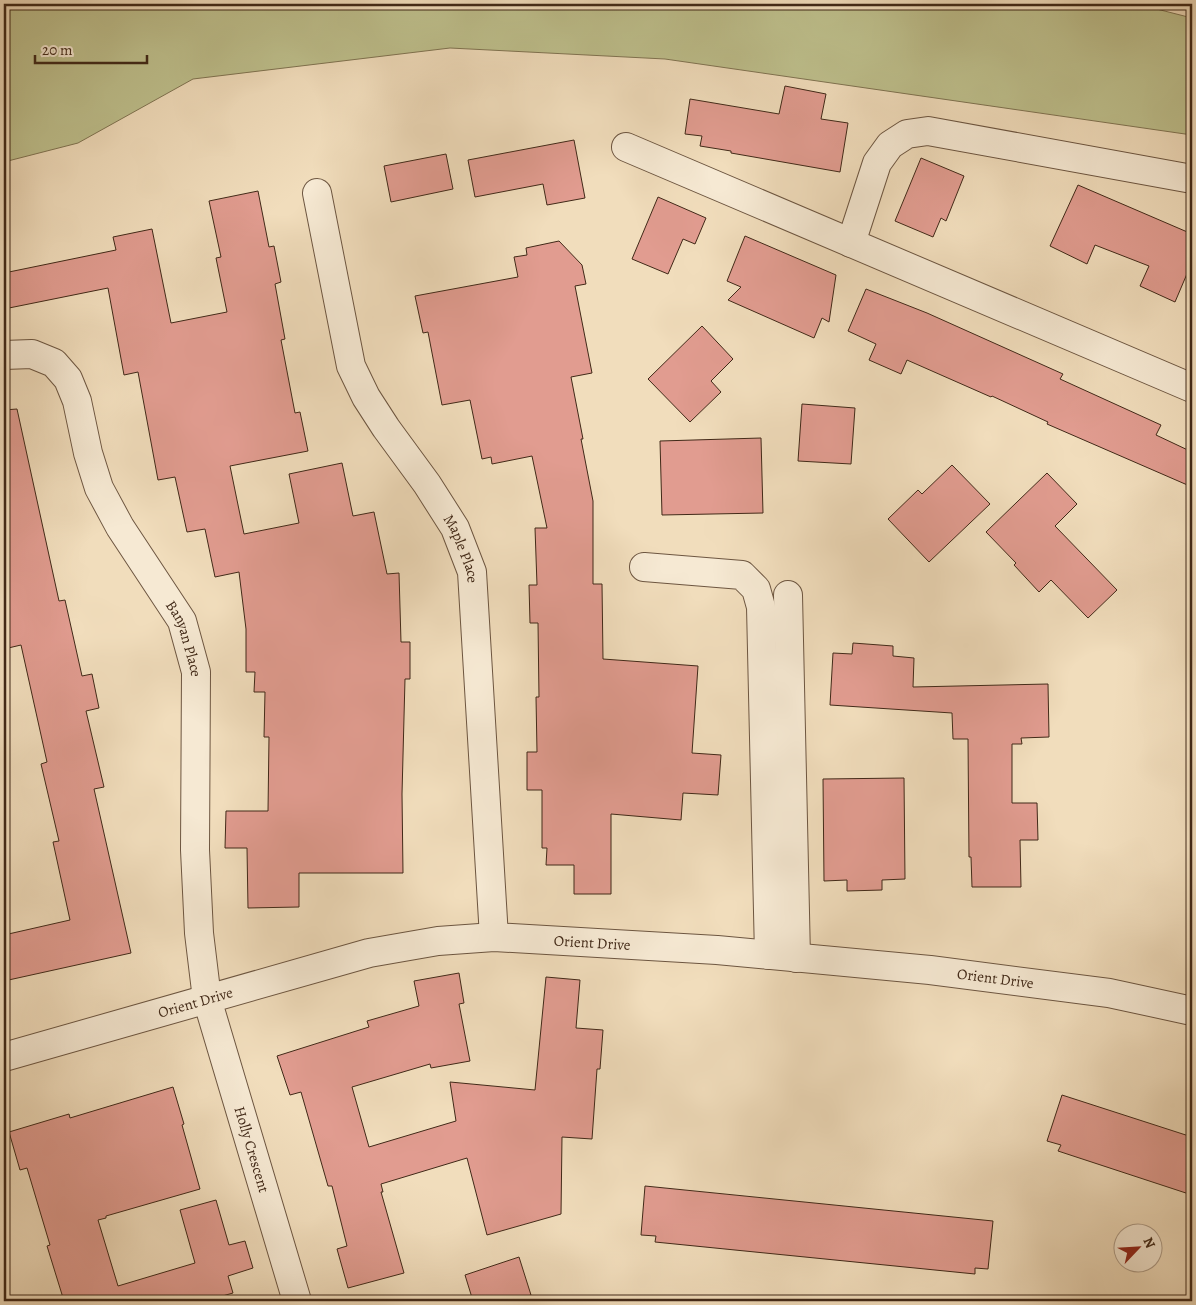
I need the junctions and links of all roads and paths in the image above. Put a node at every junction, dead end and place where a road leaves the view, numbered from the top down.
1 (626, 146) dead end
2 (1192, 179) edge
3 (317, 193) dead end
4 (851, 242) junction
5 (4, 355) edge
6 (1192, 388) edge
7 (644, 566) dead end
8 (788, 595) dead end
9 (494, 937) junction
10 (769, 956) junction
11 (796, 958) junction
12 (207, 999) junction
13 (1192, 1011) edge
14 (4, 1057) edge
15 (297, 1301) edge

1 - 4 street
2 - 4 street
3 - 9 street, Maple Place
4 - 6 street
5 - 12 street, Banyan Place
7 - 10 street
8 - 11 street
9 - 10 street, Orient Drive
9 - 12 street, Orient Drive
10 - 11 street, Orient Drive
11 - 13 street, Orient Drive
12 - 14 street, Orient Drive
12 - 15 street, Holly Crescent

